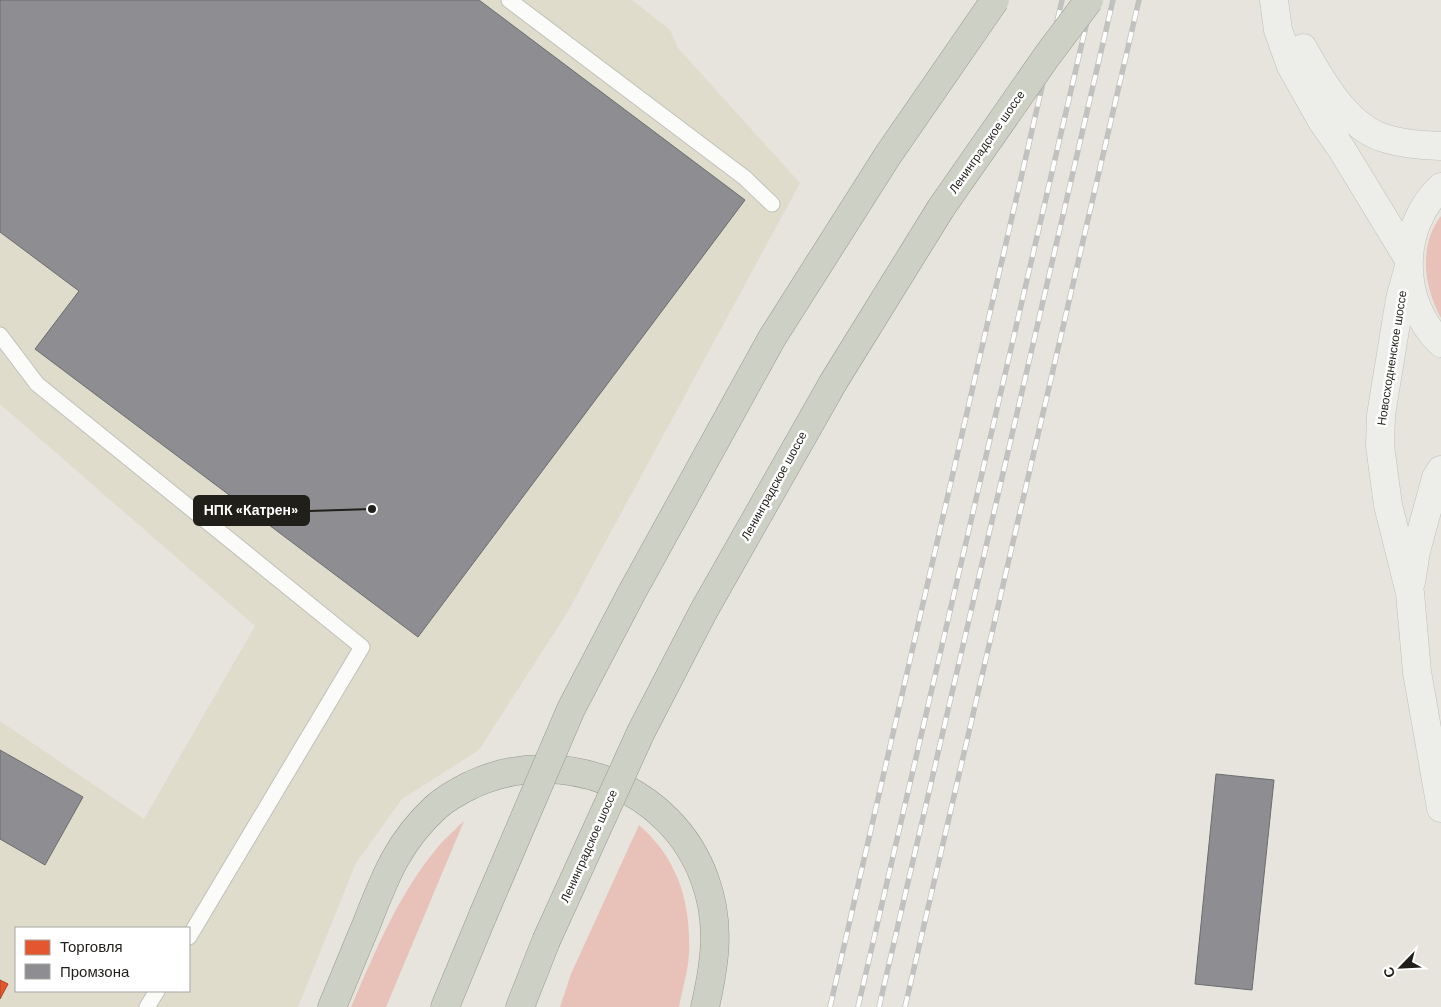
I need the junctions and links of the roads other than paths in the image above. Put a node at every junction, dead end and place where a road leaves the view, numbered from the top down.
1 (509, 0) edge
2 (995, 0) edge
3 (1089, 0) edge
4 (1274, 0) edge
5 (1284, 0) edge
6 (1441, 146) edge
7 (1441, 187) edge
8 (772, 204) dead end
9 (1408, 264) junction
10 (0, 335) edge
11 (1441, 343) edge
12 (1441, 470) edge
13 (1410, 593) junction
14 (1441, 808) edge
15 (190, 935) edge
16 (156, 992) edge
17 (446, 1001) edge
18 (147, 1007) edge
19 (332, 1007) edge
20 (520, 1007) edge
21 (705, 1007) edge

1 - 8 lane
2 - 17 highway, bridge
3 - 20 highway, Ленинградское шоссе, bridge
4 - 9 main road
5 - 6 main road
7 - 9 main road, Новосходненское шоссе
9 - 11 main road
9 - 13 main road, Новосходненское шоссе
10 - 15 lane
12 - 13 main road, Новосходненское шоссе
13 - 14 main road, Новосходненское шоссе
16 - 18 lane
19 - 21 highway

